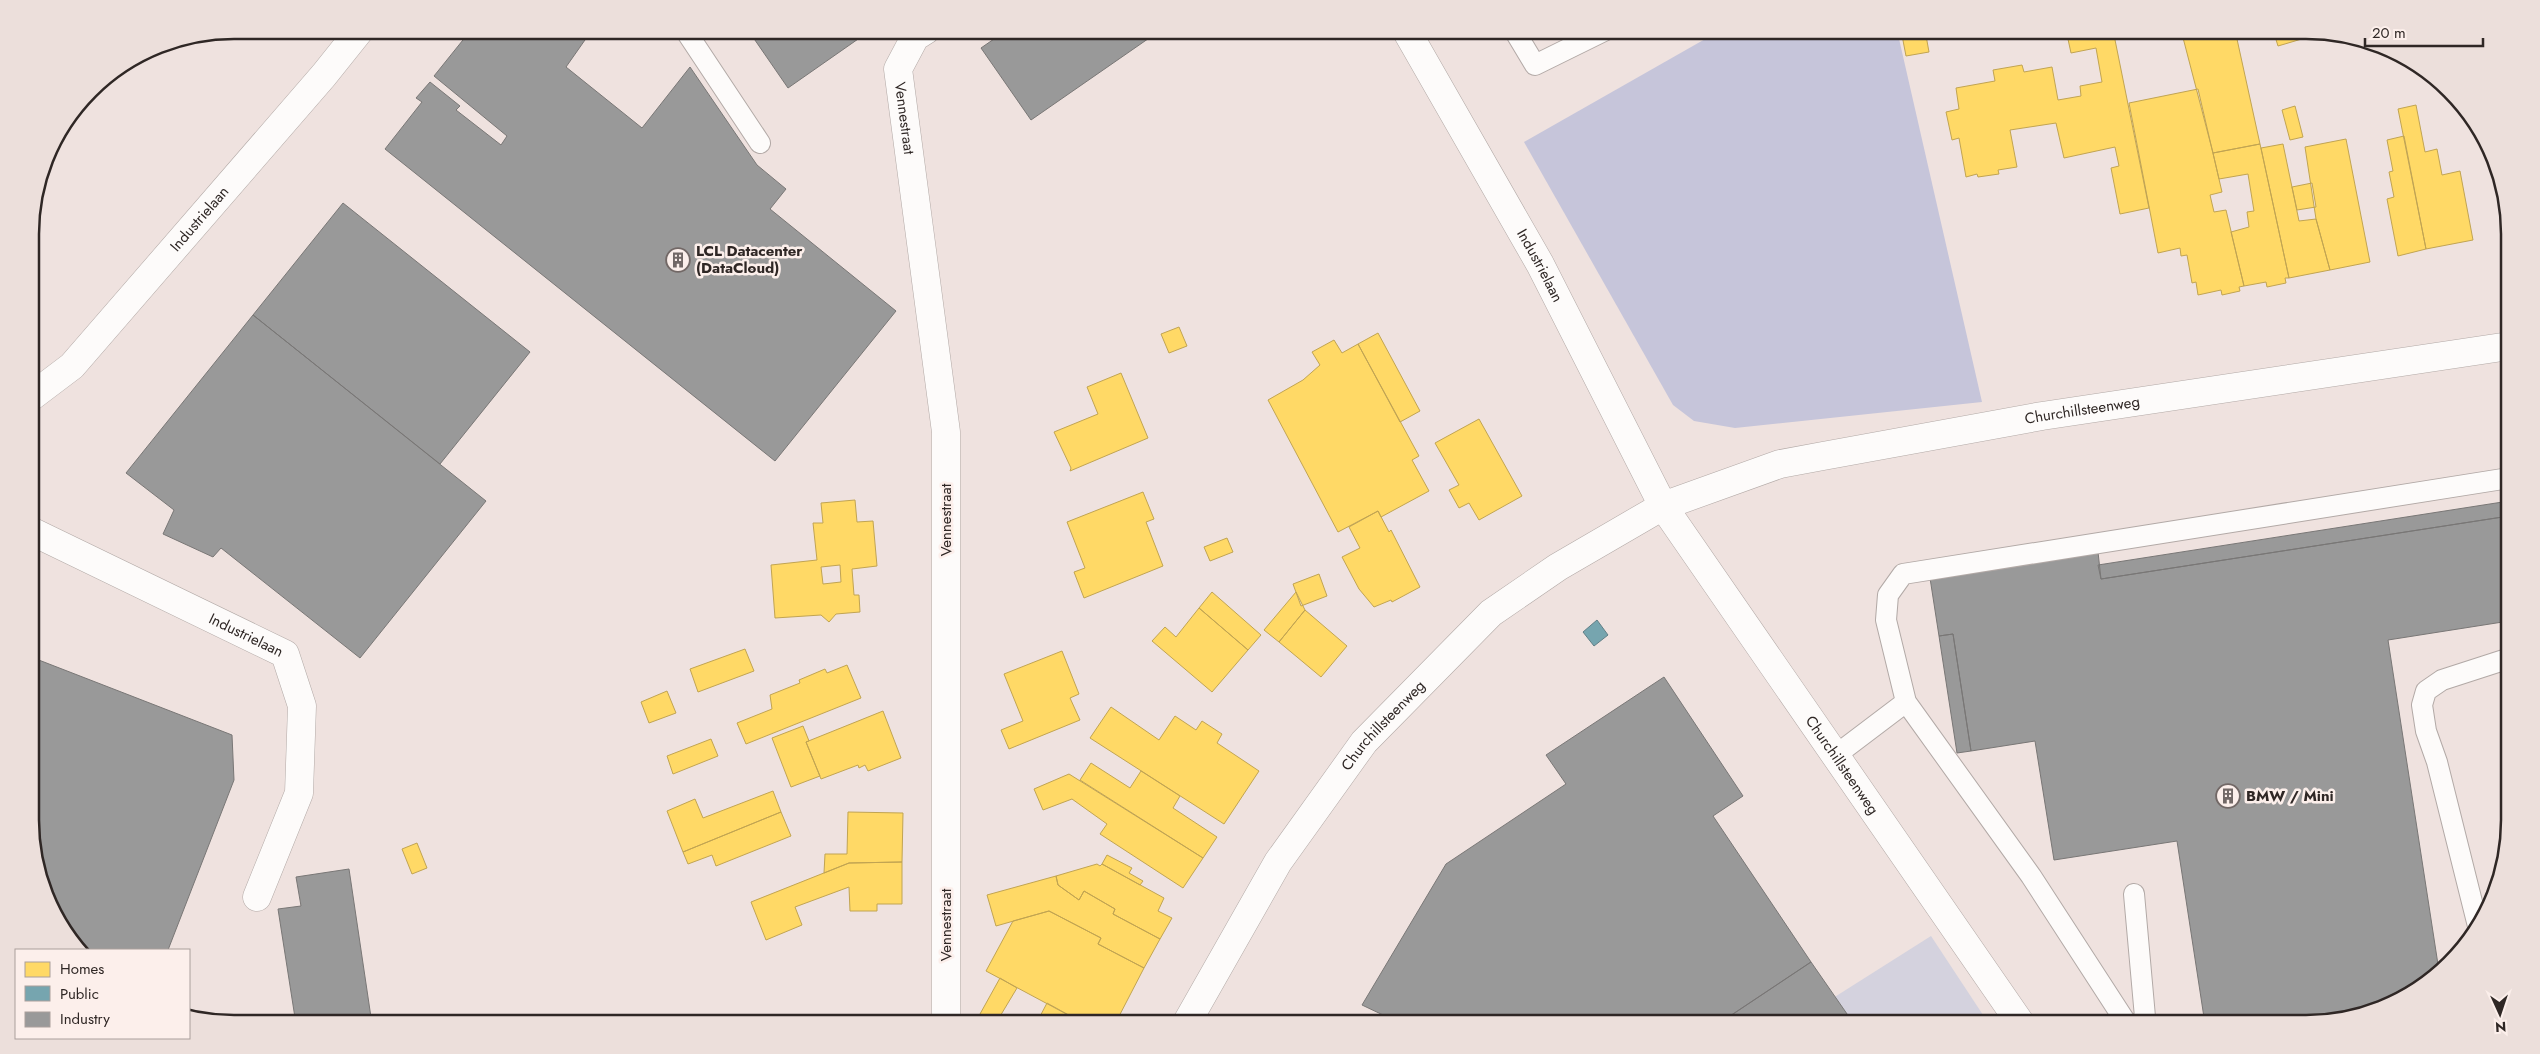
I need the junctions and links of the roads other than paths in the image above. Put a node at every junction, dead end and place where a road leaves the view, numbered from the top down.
1 (353, 39) edge
2 (692, 39) edge
3 (914, 39) edge
4 (1411, 39) edge
5 (1520, 39) edge
6 (1588, 39) edge
7 (760, 143) dead end
8 (2501, 347) edge
9 (39, 391) edge
10 (2501, 479) edge
11 (1663, 506) junction
12 (39, 536) edge
13 (2501, 661) edge
14 (1906, 702) junction
15 (1836, 755) junction
16 (2134, 894) dead end
17 (257, 897) dead end
18 (2476, 917) edge
19 (946, 1015) edge
20 (1191, 1015) edge
21 (2015, 1015) edge
22 (2121, 1015) edge
23 (2145, 1015) edge

1 - 9 street, Industrielaan
2 - 7 lane
3 - 19 street, Vennestraat
4 - 11 street, Industrielaan
5 - 6 lane
8 - 11 street, Churchillsteenweg
10 - 14 lane
11 - 15 street, Churchillsteenweg
11 - 20 street, Churchillsteenweg
12 - 17 street, Industrielaan
13 - 18 lane
14 - 15 lane
14 - 22 lane
15 - 21 street, Churchillsteenweg
16 - 23 lane

